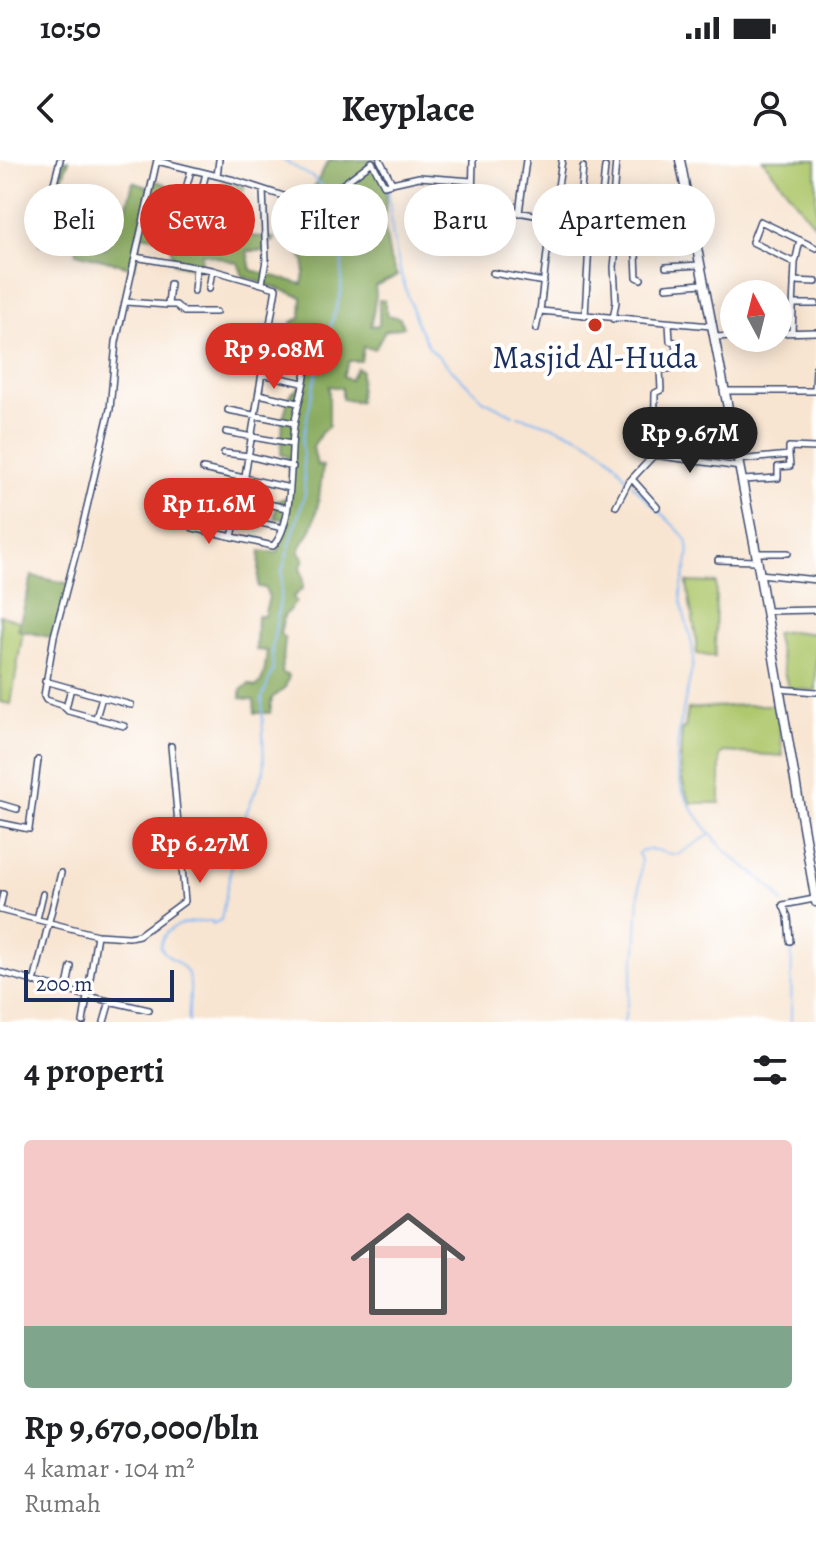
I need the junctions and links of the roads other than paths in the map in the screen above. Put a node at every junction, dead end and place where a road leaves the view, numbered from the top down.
1 (60, 160) edge
2 (157, 160) edge
3 (219, 160) edge
4 (380, 160) edge
5 (473, 160) edge
6 (526, 160) edge
7 (562, 160) edge
8 (616, 160) edge
9 (680, 160) edge
10 (583, 167) dead end
11 (605, 167) dead end
12 (191, 170) junction
13 (206, 173) junction
14 (217, 176) junction
15 (472, 181) joint
16 (54, 184) edge
17 (187, 184) edge
18 (203, 184) edge
19 (341, 184) edge
20 (387, 184) edge
21 (388, 184) edge
22 (558, 184) edge
23 (582, 184) edge
24 (603, 184) edge
25 (616, 184) edge
26 (684, 184) edge
27 (388, 185) edge
28 (263, 190) junction
29 (271, 192) edge
30 (516, 212) edge
31 (519, 213) junction
32 (532, 216) edge
33 (800, 240) junction
34 (816, 248) edge
35 (547, 256) edge
36 (588, 256) edge
37 (614, 256) edge
38 (636, 256) edge
39 (697, 256) edge
40 (135, 257) junction
41 (795, 263) junction
42 (699, 265) junction
43 (666, 267) dead end
44 (196, 268) junction
45 (212, 270) junction
46 (493, 273) dead end
47 (641, 279) dead end
48 (794, 281) junction
49 (544, 282) junction
50 (816, 282) edge
51 (262, 283) junction
52 (170, 284) dead end
53 (702, 284) junction
54 (666, 287) dead end
55 (209, 289) dead end
56 (194, 291) dead end
57 (126, 302) junction
58 (793, 304) junction
59 (816, 304) edge
60 (168, 305) junction
61 (540, 311) junction
62 (216, 312) dead end
63 (585, 316) junction
64 (613, 319) junction
65 (669, 323) junction
66 (711, 326) junction
67 (536, 329) dead end
68 (792, 332) joint
69 (816, 332) edge
70 (268, 333) junction
71 (720, 337) edge
72 (713, 338) junction
73 (265, 353) junction
74 (306, 362) junction
75 (816, 367) edge
76 (262, 374) junction
77 (303, 383) junction
78 (816, 390) edge
79 (723, 391) junction
80 (259, 394) junction
81 (298, 403) junction
82 (228, 410) dead end
83 (256, 415) junction
84 (294, 423) junction
85 (681, 423) dead end
86 (226, 432) dead end
87 (253, 436) junction
88 (291, 444) junction
89 (816, 448) edge
90 (224, 453) dead end
91 (654, 455) junction
92 (789, 455) junction
93 (249, 456) junction
94 (674, 458) junction
95 (739, 464) junction
96 (293, 467) junction
97 (203, 469) dead end
98 (245, 476) junction
99 (742, 480) junction
100 (631, 481) junction
101 (198, 488) dead end
102 (290, 488) junction
103 (241, 497) junction
104 (616, 506) dead end
105 (657, 507) dead end
106 (194, 508) dead end
107 (286, 508) junction
108 (236, 517) junction
109 (193, 528) dead end
110 (283, 528) junction
111 (232, 537) junction
112 (788, 553) dead end
113 (756, 557) junction
114 (718, 560) dead end
115 (759, 574) junction
116 (816, 580) edge
117 (816, 610) edge
118 (766, 611) junction
119 (45, 681) junction
120 (71, 688) junction
121 (779, 689) junction
122 (816, 692) edge
123 (102, 697) junction
124 (131, 705) dead end
125 (66, 709) junction
126 (96, 718) junction
127 (124, 726) dead end
128 (171, 746) dead end
129 (38, 760) dead end
130 (0, 804) edge
131 (17, 809) dead end
132 (0, 823) edge
133 (804, 839) junction
134 (816, 839) edge
135 (61, 873) dead end
136 (3, 894) dead end
137 (43, 894) dead end
138 (816, 900) edge
139 (0, 909) edge
140 (37, 919) junction
141 (48, 922) junction
142 (97, 935) junction
143 (790, 941) dead end
144 (71, 967) dead end
145 (0, 972) edge
146 (34, 982) junction
147 (66, 991) junction
148 (87, 996) junction
149 (110, 1001) junction
150 (149, 1010) dead end
151 (83, 1022) edge
152 (104, 1022) edge

1 - 16 street
2 - 12 street
2 - 40 street
3 - 14 street
4 - 21 street
5 - 15 street
6 - 31 street
7 - 22 street
8 - 25 street
9 - 26 main road
10 - 23 street
11 - 24 street
12 - 13 street
12 - 17 street
13 - 14 street
13 - 18 street
14 - 28 street
15 - 27 street
19 - 20 street
28 - 29 street
28 - 51 street
30 - 31 street
31 - 32 street
33 - 34 street
33 - 41 street
33 - 41 street
35 - 49 street
36 - 63 street
37 - 64 street
38 - 47 street
39 - 42 main road
40 - 44 street
40 - 57 street
41 - 48 street
42 - 43 street
42 - 53 main road
44 - 45 street
44 - 56 street
45 - 51 street
45 - 55 street
46 - 49 street
48 - 50 street
48 - 58 street
49 - 61 street
51 - 70 street
52 - 60 street
53 - 54 street
53 - 66 main road
57 - 60 street
57 - 119 street
58 - 59 street
58 - 68 street
60 - 62 street
61 - 63 street
61 - 67 street
63 - 64 street
64 - 65 street
65 - 66 street
65 - 91 street
66 - 72 main road
68 - 69 street
70 - 73 street
70 - 74 street
71 - 72 street
72 - 79 main road
73 - 74 street
73 - 76 street
74 - 77 street
75 - 78 street
76 - 77 street
76 - 80 street
77 - 81 street
78 - 79 street
79 - 95 main road
80 - 81 street
80 - 83 street
81 - 84 street
82 - 83 street
83 - 84 street
83 - 87 street
84 - 88 street
85 - 94 street
86 - 87 street
87 - 88 street
87 - 93 street
88 - 96 street
89 - 92 street
90 - 93 street
91 - 94 street
91 - 100 street
92 - 95 street
92 - 99 street
93 - 96 street
93 - 98 street
94 - 95 street
95 - 99 main road
96 - 102 street
97 - 98 street
98 - 102 street
98 - 103 street
99 - 113 main road
100 - 104 street
100 - 105 street
101 - 103 street
102 - 107 street
103 - 107 street
103 - 108 street
106 - 108 street
107 - 110 street
108 - 110 street
108 - 111 street
109 - 111 street
110 - 111 street
112 - 113 street
113 - 114 street
113 - 115 main road
115 - 116 street
115 - 118 main road
117 - 118 street
118 - 121 main road
119 - 120 street
119 - 125 street
120 - 123 street
120 - 125 street
121 - 122 street
121 - 133 main road
123 - 124 street
123 - 126 street
125 - 126 street
126 - 127 street
128 - 142 street
129 - 132 street
130 - 131 street
133 - 134 street
133 - 138 main road
135 - 141 street
136 - 139 street
137 - 140 street
138 - 143 street
139 - 140 street
140 - 141 street
141 - 142 street
141 - 146 street
142 - 148 street
144 - 147 street
145 - 146 street
146 - 147 street
147 - 148 street
148 - 149 street
148 - 151 street
149 - 150 street
149 - 152 street

